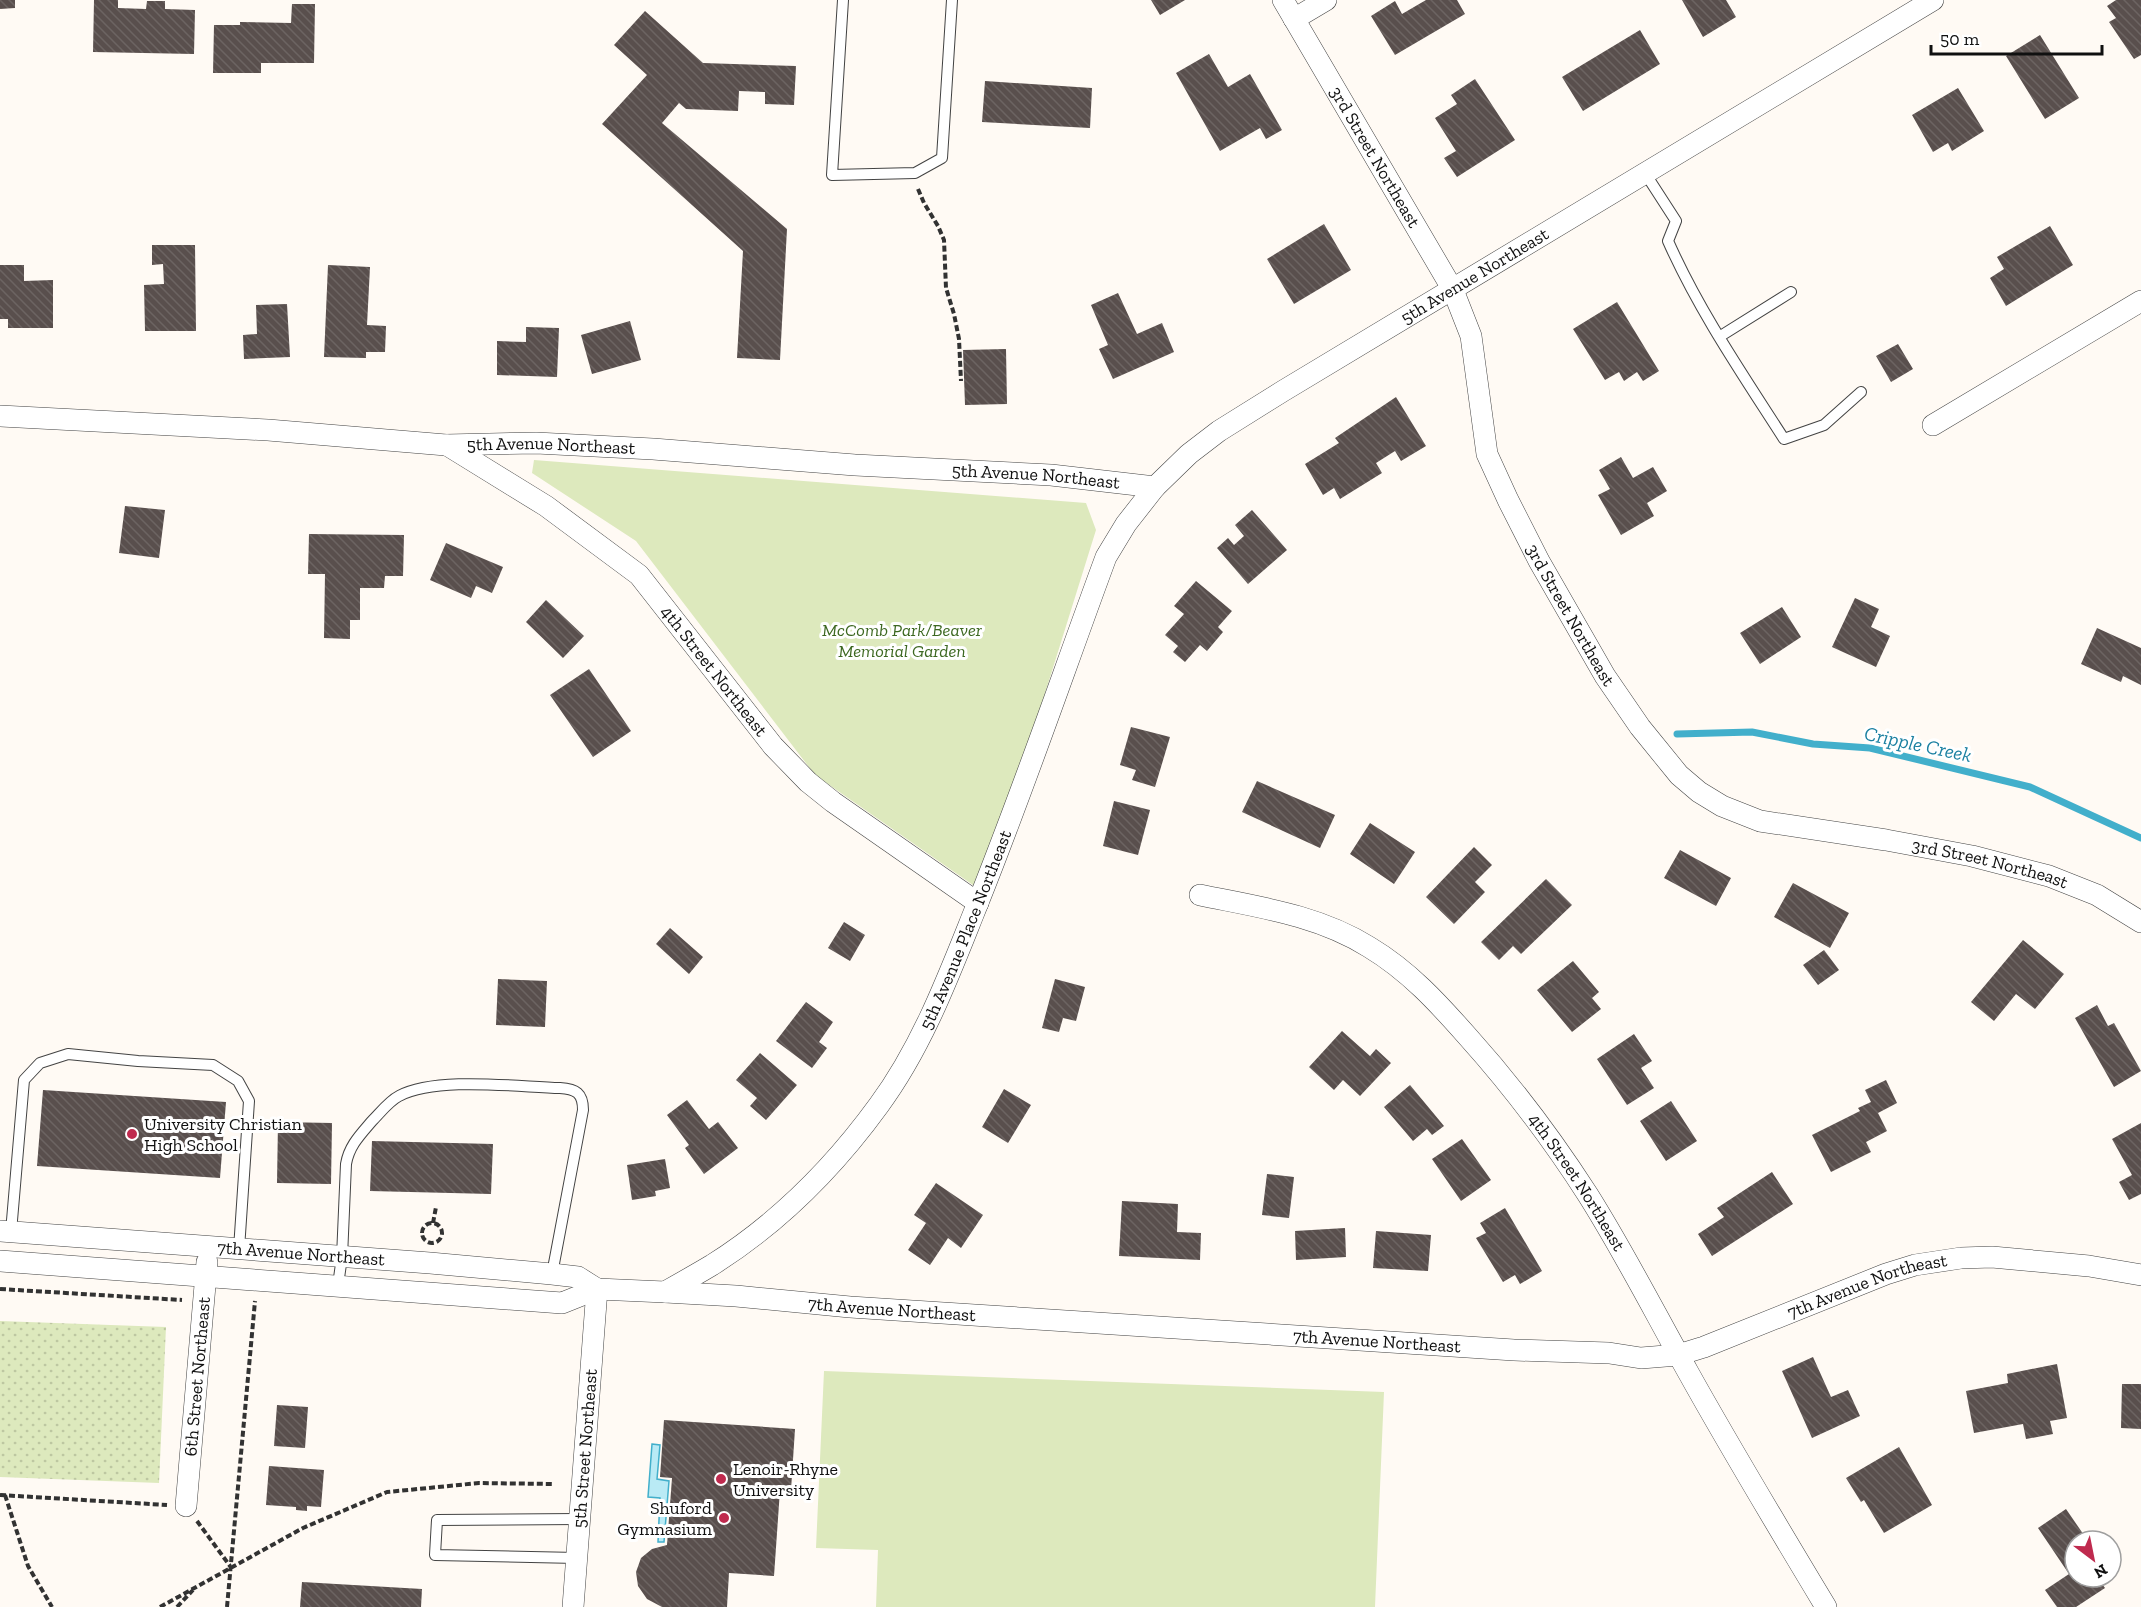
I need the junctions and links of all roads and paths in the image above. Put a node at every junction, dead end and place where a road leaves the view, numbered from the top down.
1 (843, 0) edge
2 (952, 0) edge
3 (1283, 0) edge
4 (1326, 0) edge
5 (1933, 0) edge
6 (1294, 19) junction
7 (1645, 174) junction
8 (917, 185) dead end
9 (1453, 290) junction
10 (1791, 292) dead end
11 (2141, 301) edge
12 (1719, 337) junction
13 (961, 381) dead end
14 (1861, 392) dead end
15 (0, 416) edge
16 (1933, 425) dead end
17 (446, 445) junction
18 (1155, 487) junction
19 (1200, 895) dead end
20 (978, 903) junction
21 (2141, 922) edge
22 (436, 1207) dead end
23 (433, 1223) junction
24 (6, 1232) edge
25 (209, 1246) junction
26 (239, 1249) junction
27 (342, 1257) junction
28 (0, 1261) edge
29 (552, 1274) junction
30 (2141, 1275) edge
31 (206, 1276) junction
32 (338, 1285) junction
33 (0, 1289) edge
34 (597, 1289) junction
35 (665, 1292) junction
36 (244, 1301) dead end
37 (204, 1302) junction
38 (1678, 1355) junction
39 (553, 1484) dead end
40 (3, 1495) edge
41 (186, 1506) junction
42 (579, 1519) junction
43 (577, 1558) junction
44 (230, 1567) junction
45 (195, 1587) junction
46 (52, 1607) edge
47 (160, 1607) edge
48 (177, 1607) edge
49 (227, 1607) edge
50 (573, 1607) edge
51 (1826, 1607) edge

1 - 2 lane
3 - 6 street, 3rd Street Northeast
4 - 6 street
5 - 7 street, 5th Avenue Northeast
6 - 9 street, 3rd Street Northeast
7 - 9 street, 5th Avenue Northeast
7 - 12 lane
8 - 13 path
9 - 18 street, 5th Avenue Northeast
9 - 21 street, 3rd Street Northeast
10 - 12 lane
11 - 16 street
12 - 14 lane
15 - 17 street, 5th Avenue Northeast
17 - 18 street, 5th Avenue Northeast
17 - 20 street, 4th Street Northeast
18 - 20 street, 5th Avenue Place Northeast
19 - 38 street, 4th Street Northeast
20 - 35 street, 5th Avenue Place Northeast
22 - 23 path
23 - 23 path
24 - 25 street, 7th Avenue Northeast
24 - 26 lane
25 - 26 street, 7th Avenue Northeast
25 - 31 street, 6th Street Northeast
26 - 27 street, 7th Avenue Northeast
27 - 29 street, 7th Avenue Northeast
27 - 29 lane
27 - 32 lane
28 - 31 street, 7th Avenue Northeast
29 - 34 street, 7th Avenue Northeast
30 - 38 street, 7th Avenue Northeast
31 - 32 street, 7th Avenue Northeast
31 - 37 street, 6th Street Northeast
32 - 34 street, 7th Avenue Northeast
33 - 37 path
34 - 35 street, 7th Avenue Northeast
34 - 42 street, 5th Street Northeast
35 - 38 street, 7th Avenue Northeast
36 - 44 path
37 - 41 street, 6th Street Northeast
38 - 51 street, 4th Street Northeast
39 - 44 path
40 - 41 path
40 - 46 path
41 - 44 path
42 - 43 street, 5th Street Northeast
42 - 43 lane
43 - 50 street, 5th Street Northeast
44 - 45 path
44 - 49 path
45 - 47 path
45 - 48 path

